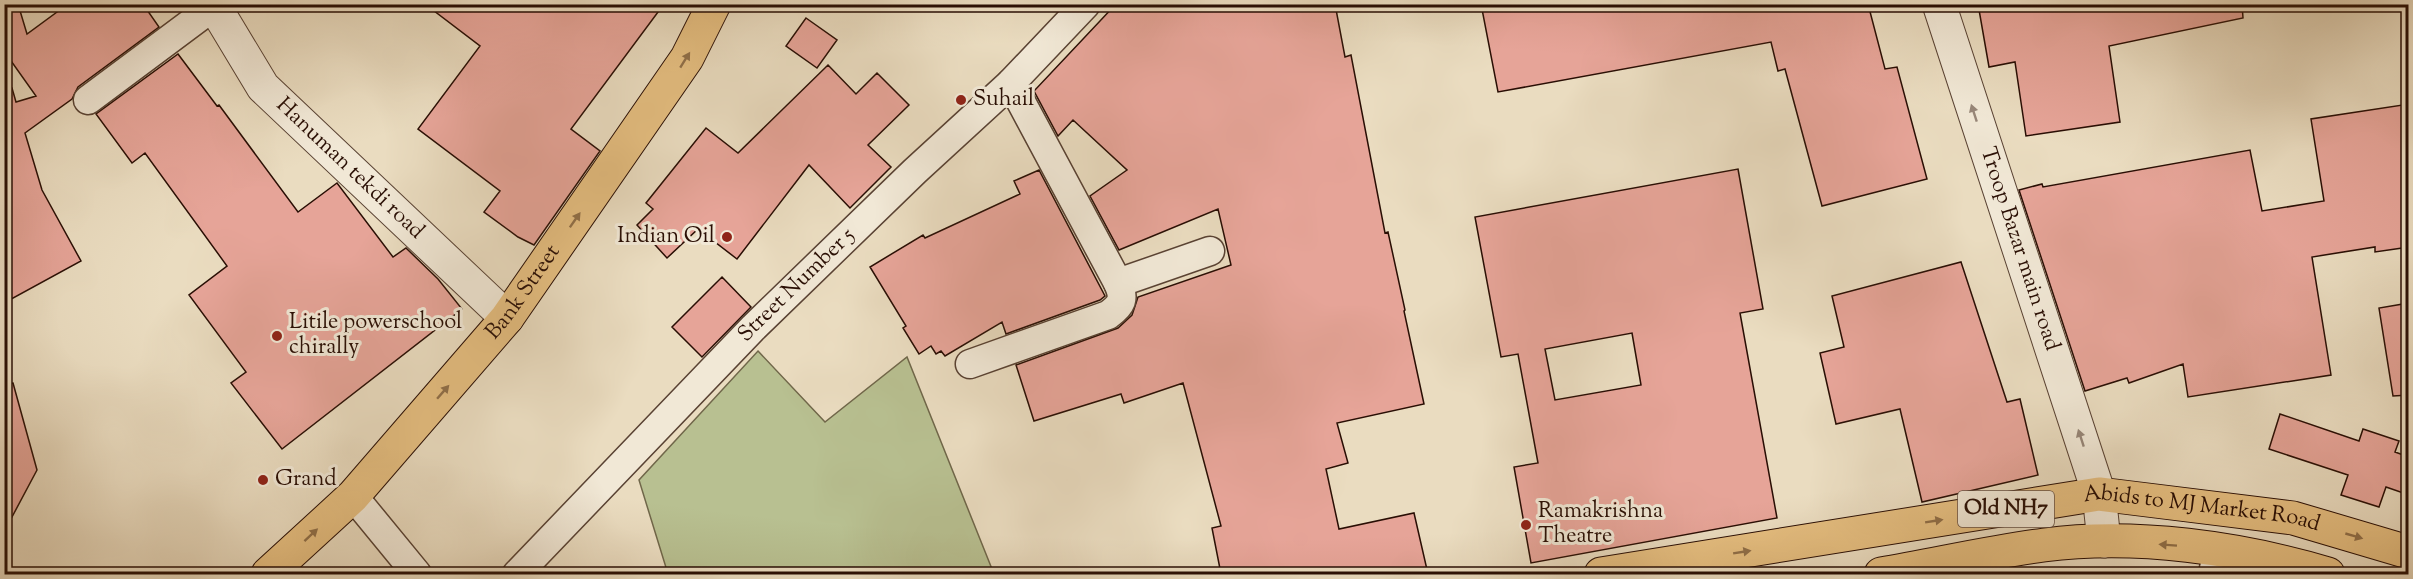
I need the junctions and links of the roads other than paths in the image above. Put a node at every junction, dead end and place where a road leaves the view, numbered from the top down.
1 (714, 4) edge
2 (1086, 4) edge
3 (1939, 4) edge
4 (214, 5) edge
5 (1011, 83) junction
6 (88, 100) dead end
7 (1210, 250) dead end
8 (1118, 283) junction
9 (507, 318) junction
10 (970, 364) dead end
11 (2099, 494) junction
12 (353, 496) junction
13 (2104, 541) junction
14 (2409, 552) edge
15 (2215, 561) edge
16 (268, 574) edge
17 (417, 574) edge
18 (517, 574) edge
19 (1601, 574) edge
20 (1881, 574) edge
21 (2328, 574) edge

9 -> 1 main road, Bank Street
2 - 5 street, Street Number 5
11 -> 3 street, Troop Bazar main road
4 - 6 street
4 - 9 street, Hanuman tekdi road
5 - 8 street
5 - 18 street, Street Number 5
7 - 8 street
8 - 10 street
12 -> 9 main road, Bank Street
11 - 13 street, Troop Bazar main road
11 -> 14 main road, Abids to MJ Market Road / Old NH7
19 -> 11 main road, Abids to MJ Market Road / Old NH7
16 -> 12 main road, Bank Street
12 - 17 street
15 -> 13 main road, Abids to MJ Market Road / Old NH7
13 - 20 main road, Abids to MJ Market Road / Old NH7
15 - 21 main road, Abids to MJ Market Road / Old NH7

